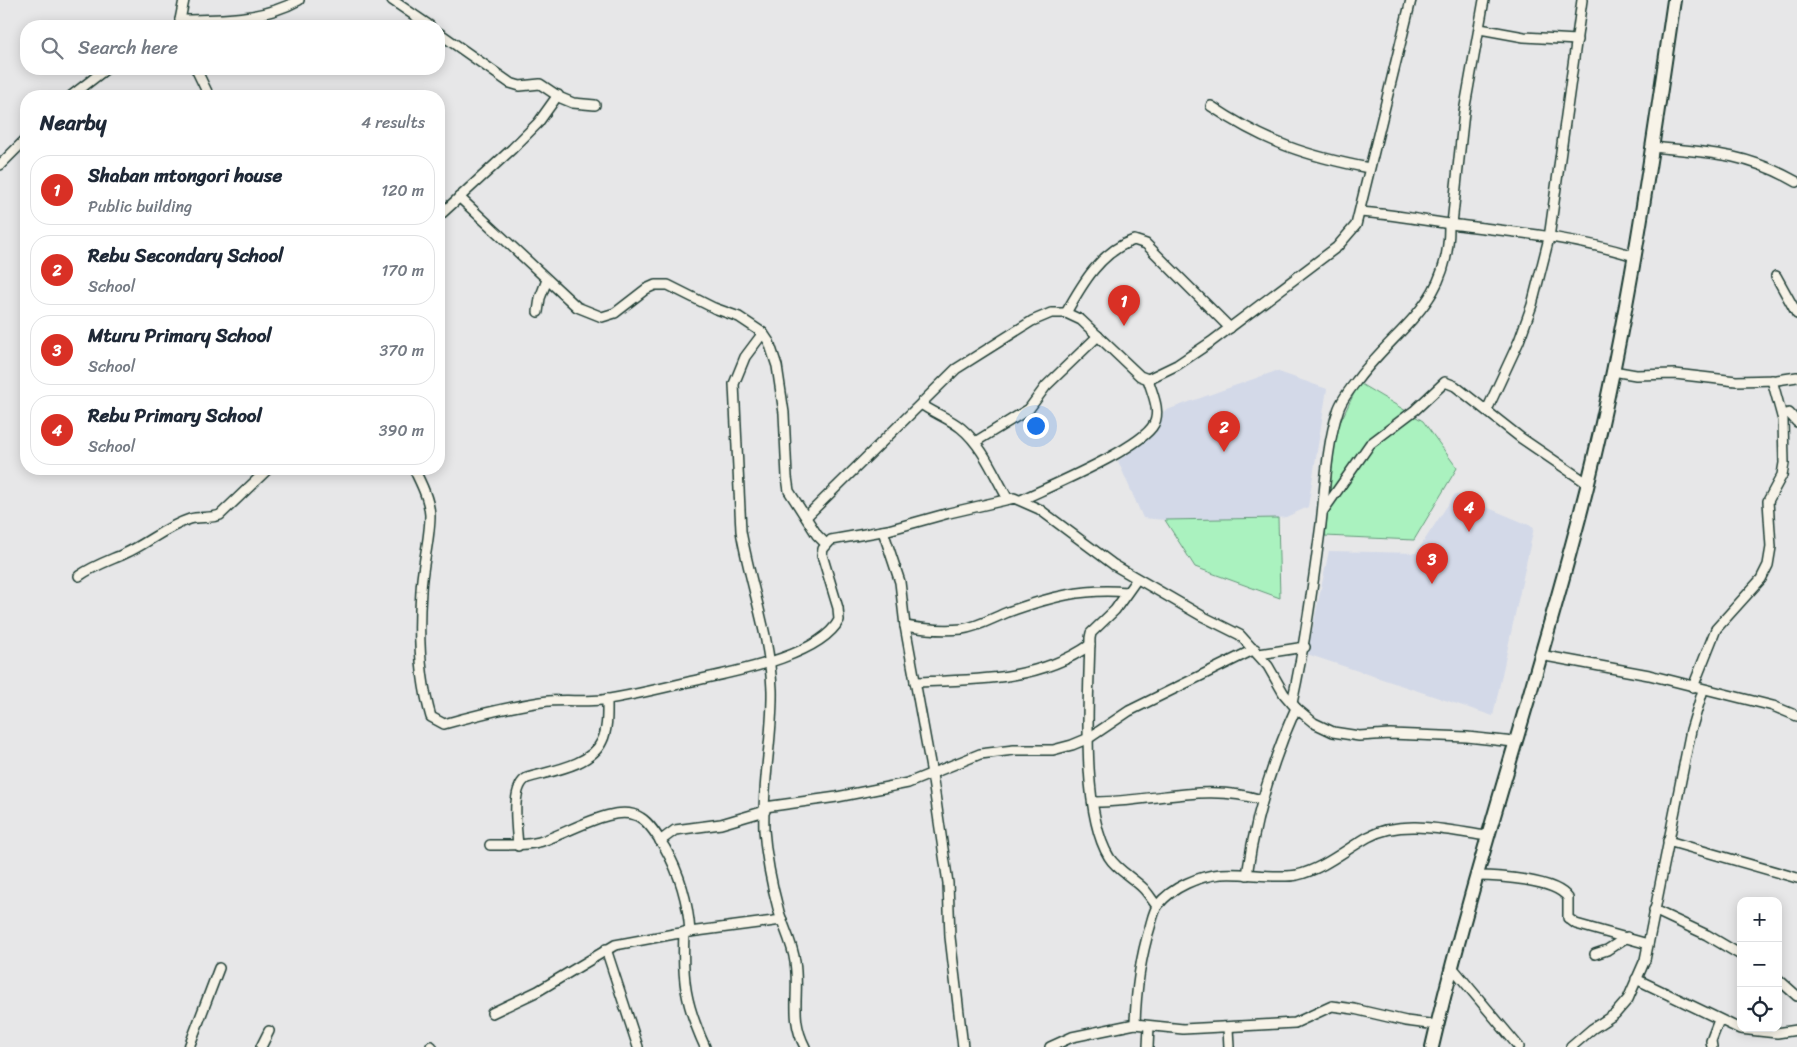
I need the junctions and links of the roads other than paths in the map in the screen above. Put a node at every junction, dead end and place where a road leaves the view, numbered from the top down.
1 (184, 0) edge
2 (299, 0) edge
3 (392, 0) edge
4 (1411, 0) edge
5 (1484, 0) edge
6 (1582, 0) edge
7 (1674, 0) edge
8 (289, 2) edge
9 (180, 20) edge
10 (219, 20) edge
11 (421, 20) edge
12 (1480, 28) junction
13 (445, 37) edge
14 (1577, 40) junction
15 (98, 75) edge
16 (199, 75) edge
17 (79, 90) edge
18 (206, 90) edge
19 (558, 95) junction
20 (595, 105) dead end
21 (1211, 106) dead end
22 (20, 145) edge
23 (1651, 148) junction
24 (0, 165) edge
25 (1369, 168) junction
26 (1797, 182) edge
27 (459, 197) junction
28 (445, 210) edge
29 (1360, 212) junction
30 (1450, 224) junction
31 (1549, 238) junction
32 (1634, 256) junction
33 (1776, 276) dead end
34 (547, 280) junction
35 (538, 312) dead end
36 (1066, 314) junction
37 (1797, 314) edge
38 (1230, 328) junction
39 (763, 333) junction
40 (1098, 336) junction
41 (1613, 371) junction
42 (1797, 377) edge
43 (1148, 379) junction
44 (1772, 380) junction
45 (921, 404) junction
46 (1487, 410) junction
47 (1782, 415) junction
48 (1797, 422) edge
49 (975, 442) junction
50 (262, 475) edge
51 (417, 475) edge
52 (1587, 484) junction
53 (1008, 499) junction
54 (1021, 500) junction
55 (1322, 513) junction
56 (806, 518) junction
57 (884, 532) junction
58 (826, 544) junction
59 (78, 576) dead end
60 (1137, 579) junction
61 (1128, 592) junction
62 (905, 626) junction
63 (1090, 645) junction
64 (1304, 647) junction
65 (1257, 651) junction
66 (1540, 655) junction
67 (769, 663) junction
68 (915, 682) junction
69 (1693, 687) junction
70 (1703, 690) junction
71 (607, 699) junction
72 (1294, 706) junction
73 (1797, 716) edge
74 (1089, 738) junction
75 (1514, 742) junction
76 (932, 774) junction
77 (1262, 800) junction
78 (1093, 802) junction
79 (765, 809) junction
80 (1487, 836) junction
81 (660, 841) junction
82 (1668, 841) junction
83 (490, 844) dead end
84 (518, 846) junction
85 (1247, 874) junction
86 (1476, 876) junction
87 (1797, 878) edge
88 (1157, 906) junction
89 (1654, 910) junction
90 (782, 920) junction
91 (687, 932) junction
92 (1627, 937) junction
93 (1648, 944) junction
94 (606, 949) junction
95 (1595, 954) dead end
96 (1737, 954) edge
97 (1452, 967) junction
98 (219, 968) dead end
99 (1636, 979) junction
100 (1782, 983) edge
101 (1797, 996) edge
102 (492, 1013) dead end
103 (1719, 1020) junction
104 (1135, 1024) junction
105 (1437, 1025) junction
106 (1149, 1026) junction
107 (1228, 1028) junction
108 (269, 1030) dead end
109 (1797, 1030) edge
110 (189, 1047) edge
111 (261, 1047) edge
112 (638, 1047) edge
113 (705, 1047) edge
114 (805, 1047) edge
115 (963, 1047) edge
116 (1050, 1047) edge
117 (1148, 1047) edge
118 (1229, 1047) edge
119 (1432, 1047) edge
120 (1519, 1047) edge
121 (1571, 1047) edge
122 (1712, 1047) edge

1 - 9 street
2 - 8 street
3 - 11 street
4 - 25 street
5 - 12 street
6 - 14 street
7 - 23 main road
8 - 10 street
12 - 14 street
12 - 30 street
13 - 19 street
14 - 31 street
15 - 17 street
16 - 18 street
19 - 20 street
19 - 27 street
21 - 25 street
22 - 24 street
23 - 26 street
23 - 32 main road
25 - 29 street
27 - 28 street
27 - 34 street
29 - 30 street
29 - 38 street
30 - 31 street
30 - 55 street
31 - 32 street
31 - 46 street
32 - 41 main road
33 - 37 street
34 - 35 street
34 - 39 street
36 - 38 street
36 - 40 street
36 - 45 street
38 - 43 street
39 - 56 street
39 - 67 street
40 - 43 street
40 - 49 street
41 - 44 street
41 - 52 main road
42 - 44 street
43 - 54 street
44 - 47 street
45 - 49 street
45 - 56 street
46 - 52 street
46 - 55 street
47 - 48 street
47 - 69 street
49 - 53 street
50 - 59 street
51 - 71 street
52 - 66 main road
53 - 54 street
53 - 57 street
54 - 60 street
55 - 64 street
56 - 58 street
57 - 58 street
57 - 62 street
58 - 67 street
60 - 61 street
60 - 65 street
61 - 62 street
61 - 63 street
62 - 68 street
63 - 68 street
63 - 74 street
64 - 65 street
64 - 72 street
65 - 72 street
65 - 74 street
66 - 69 street
66 - 75 main road
67 - 71 street
67 - 79 street
68 - 76 street
69 - 70 street
70 - 73 street
70 - 82 street
71 - 84 street
72 - 75 street
72 - 77 street
74 - 76 street
74 - 78 street
75 - 80 main road
76 - 79 street
76 - 115 street
77 - 78 street
77 - 85 street
78 - 88 street
79 - 81 street
79 - 90 street
80 - 85 street
80 - 86 main road
81 - 84 street
81 - 91 street
82 - 87 street
82 - 89 street
83 - 84 street
85 - 88 street
86 - 92 street
86 - 97 main road
88 - 104 street
89 - 93 street
89 - 96 street
90 - 91 street
90 - 114 street
91 - 94 street
91 - 113 street
92 - 93 street
92 - 95 street
93 - 99 street
94 - 102 street
94 - 112 street
97 - 105 main road
97 - 120 street
98 - 110 street
99 - 103 street
99 - 121 street
100 - 101 street
103 - 109 street
103 - 122 street
104 - 106 street
104 - 116 street
105 - 107 street
105 - 119 main road
106 - 107 street
106 - 117 street
107 - 118 street
108 - 111 street

